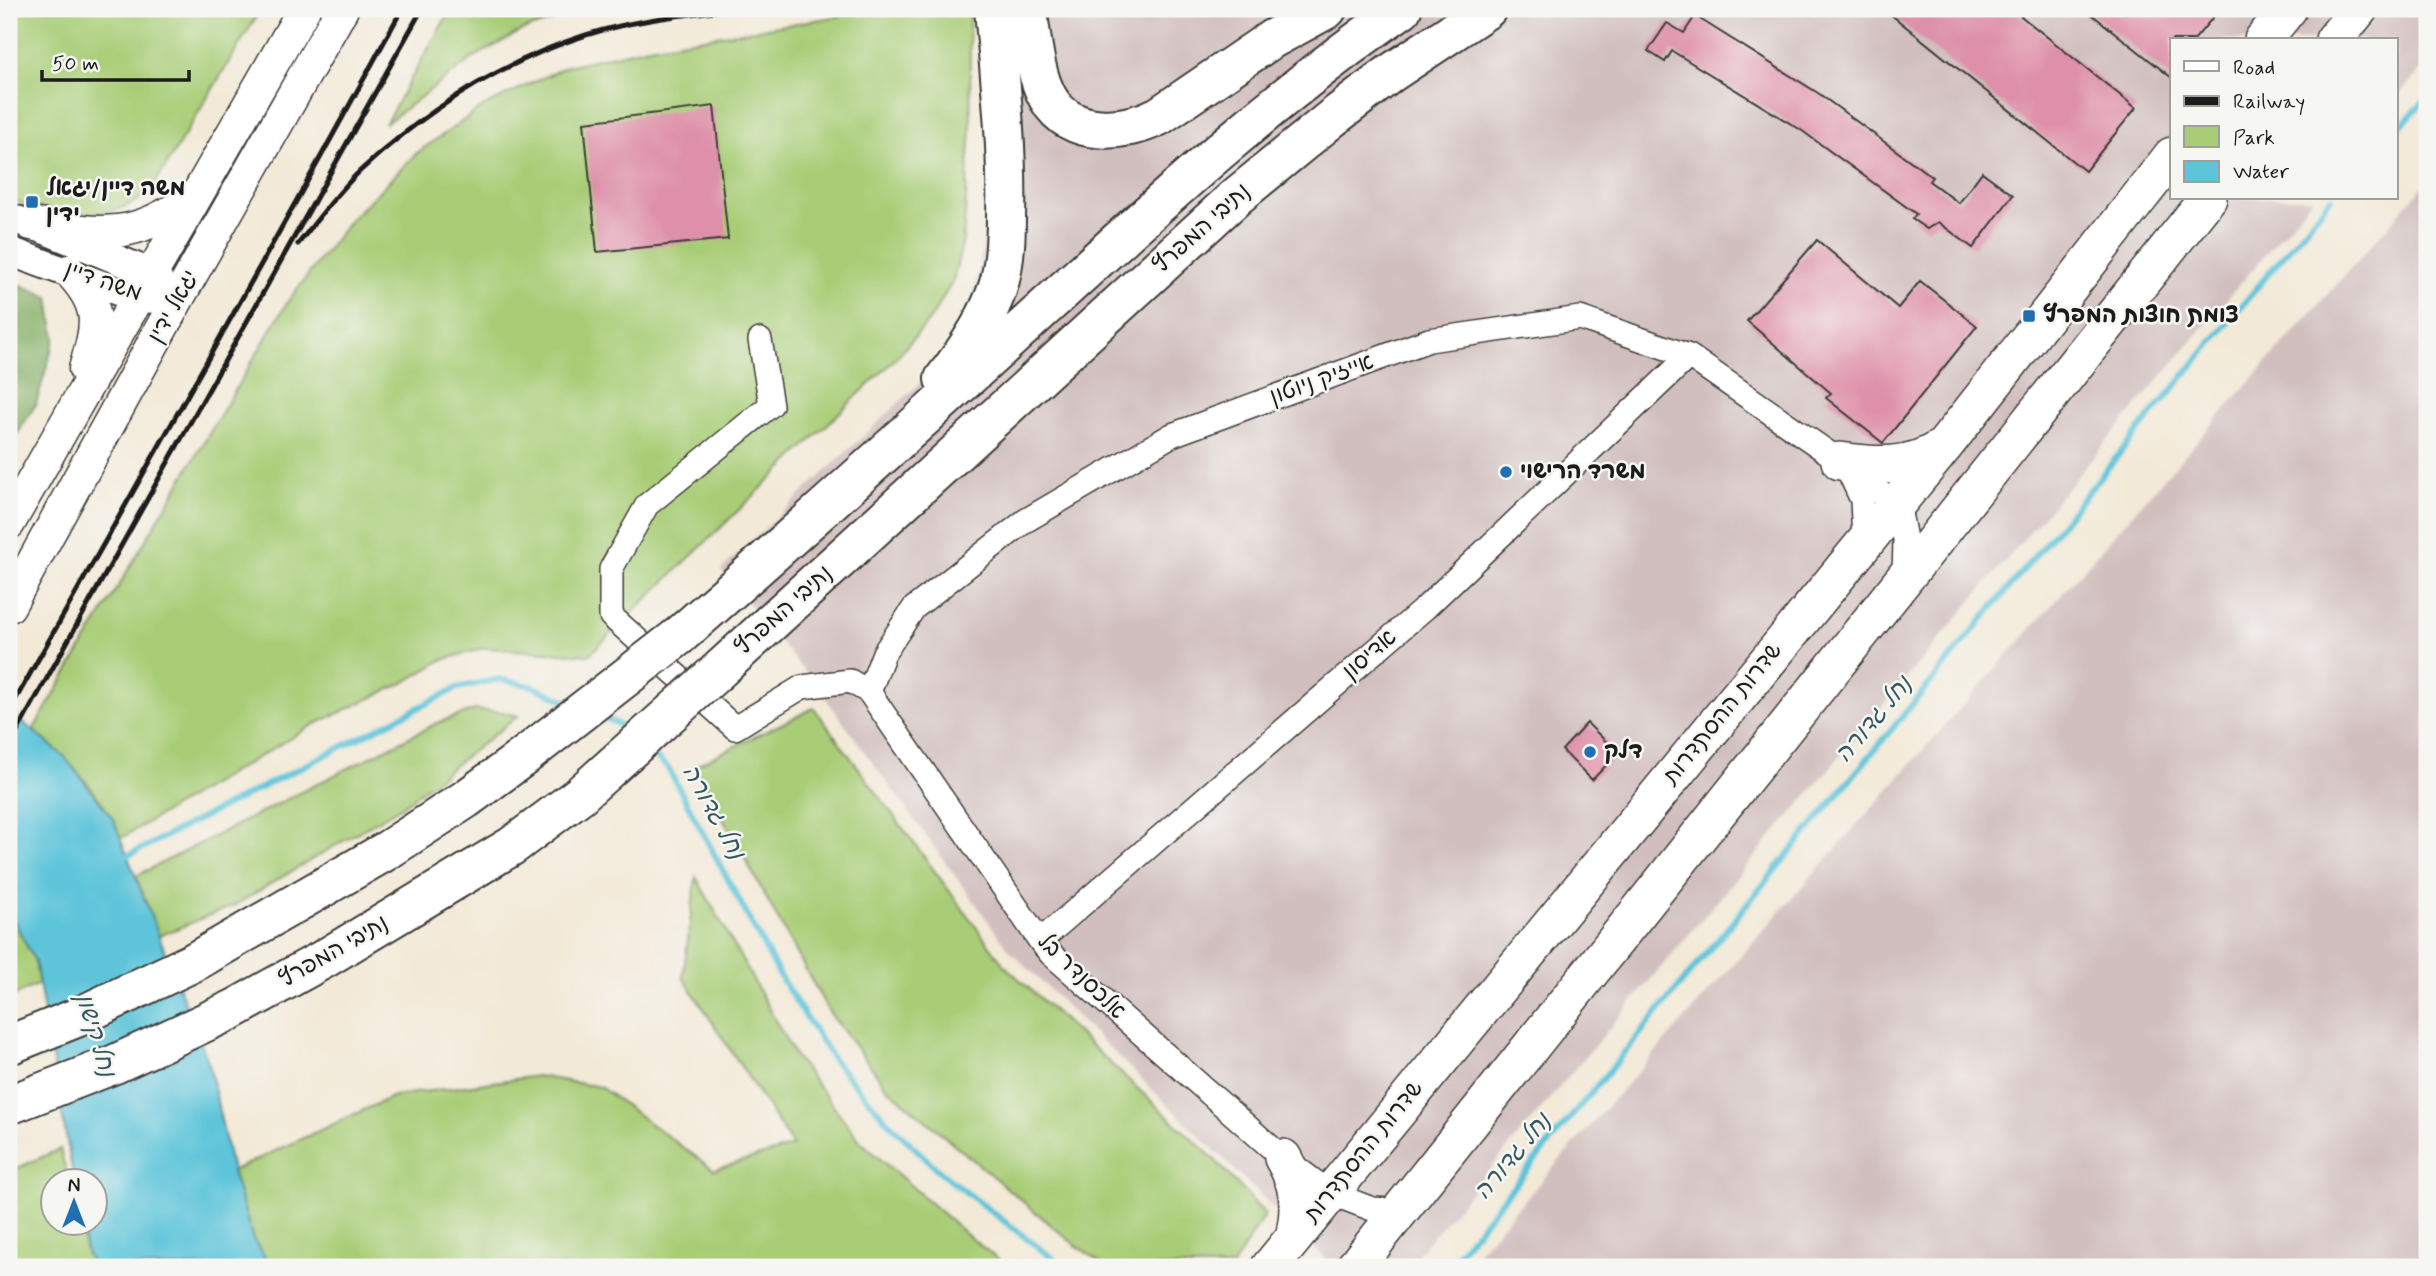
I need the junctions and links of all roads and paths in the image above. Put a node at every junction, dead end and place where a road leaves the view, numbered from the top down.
1 (303, 9) edge
2 (342, 9) edge
3 (994, 9) edge
4 (1027, 9) edge
5 (1327, 9) edge
6 (1402, 9) edge
7 (1487, 9) edge
8 (2288, 9) edge
9 (2359, 9) edge
10 (2265, 38) edge
11 (2336, 38) edge
12 (2170, 159) edge
13 (200, 192) junction
14 (2206, 200) edge
15 (20, 221) edge
16 (9, 251) edge
17 (69, 271) junction
18 (144, 285) junction
19 (177, 299) junction
20 (760, 341) dead end
21 (1689, 356) junction
22 (75, 405) junction
23 (1945, 445) junction
24 (1840, 461) junction
25 (1895, 504) junction
26 (9, 523) edge
27 (1864, 542) junction
28 (784, 545) junction
29 (1904, 578) junction
30 (9, 606) edge
31 (869, 692) junction
32 (1040, 941) junction
33 (9, 1045) edge
34 (9, 1105) edge
35 (1283, 1158) junction
36 (1341, 1180) junction
37 (1405, 1208) junction
38 (1294, 1238) junction
39 (1270, 1267) edge
40 (1355, 1267) edge

1 - 13 main road, יגאל ידין
2 - 19 main road, יגאל ידין
3 - 28 highway
4 - 5 highway
6 - 28 highway, נתיבי המפרץ
7 - 34 highway, נתיבי המפרץ, bridge
8 - 10 highway
9 - 11 highway
12 - 23 highway, שדרות ההסתדרות
13 - 15 main road
13 - 18 main road, יגאל ידין
14 - 29 highway
15 - 18 street, משה דיין
16 - 17 street, משה דיין
17 - 18 street, משה דיין
17 - 22 main road
18 - 19 street, משה דיין
18 - 22 main road, יגאל ידין
19 - 30 main road, יגאל ידין
20 - 31 street
21 - 24 street, אייזיק ניוטון
21 - 31 street, אייזיק ניוטון
21 - 32 street, אדיסון
22 - 26 main road, יגאל ידין
23 - 24 highway
23 - 25 highway, שדרות ההסתדרות
24 - 25 street, אייזיק ניוטון
24 - 27 street, אייזיק ניוטון
25 - 27 highway, שדרות ההסתדרות
25 - 29 street
27 - 36 highway, שדרות ההסתדרות
28 - 33 highway, נתיבי המפרץ, bridge
29 - 37 highway
31 - 32 street, אלכסנדר בל
32 - 35 street, אלכסנדר בל
35 - 36 street, אלכסנדר בל
35 - 36 street, אלכסנדר בל
35 - 38 highway
36 - 37 street, אלכסנדר בל
36 - 38 highway, שדרות ההסתדרות
37 - 40 highway
38 - 39 highway, שדרות ההסתדרות

